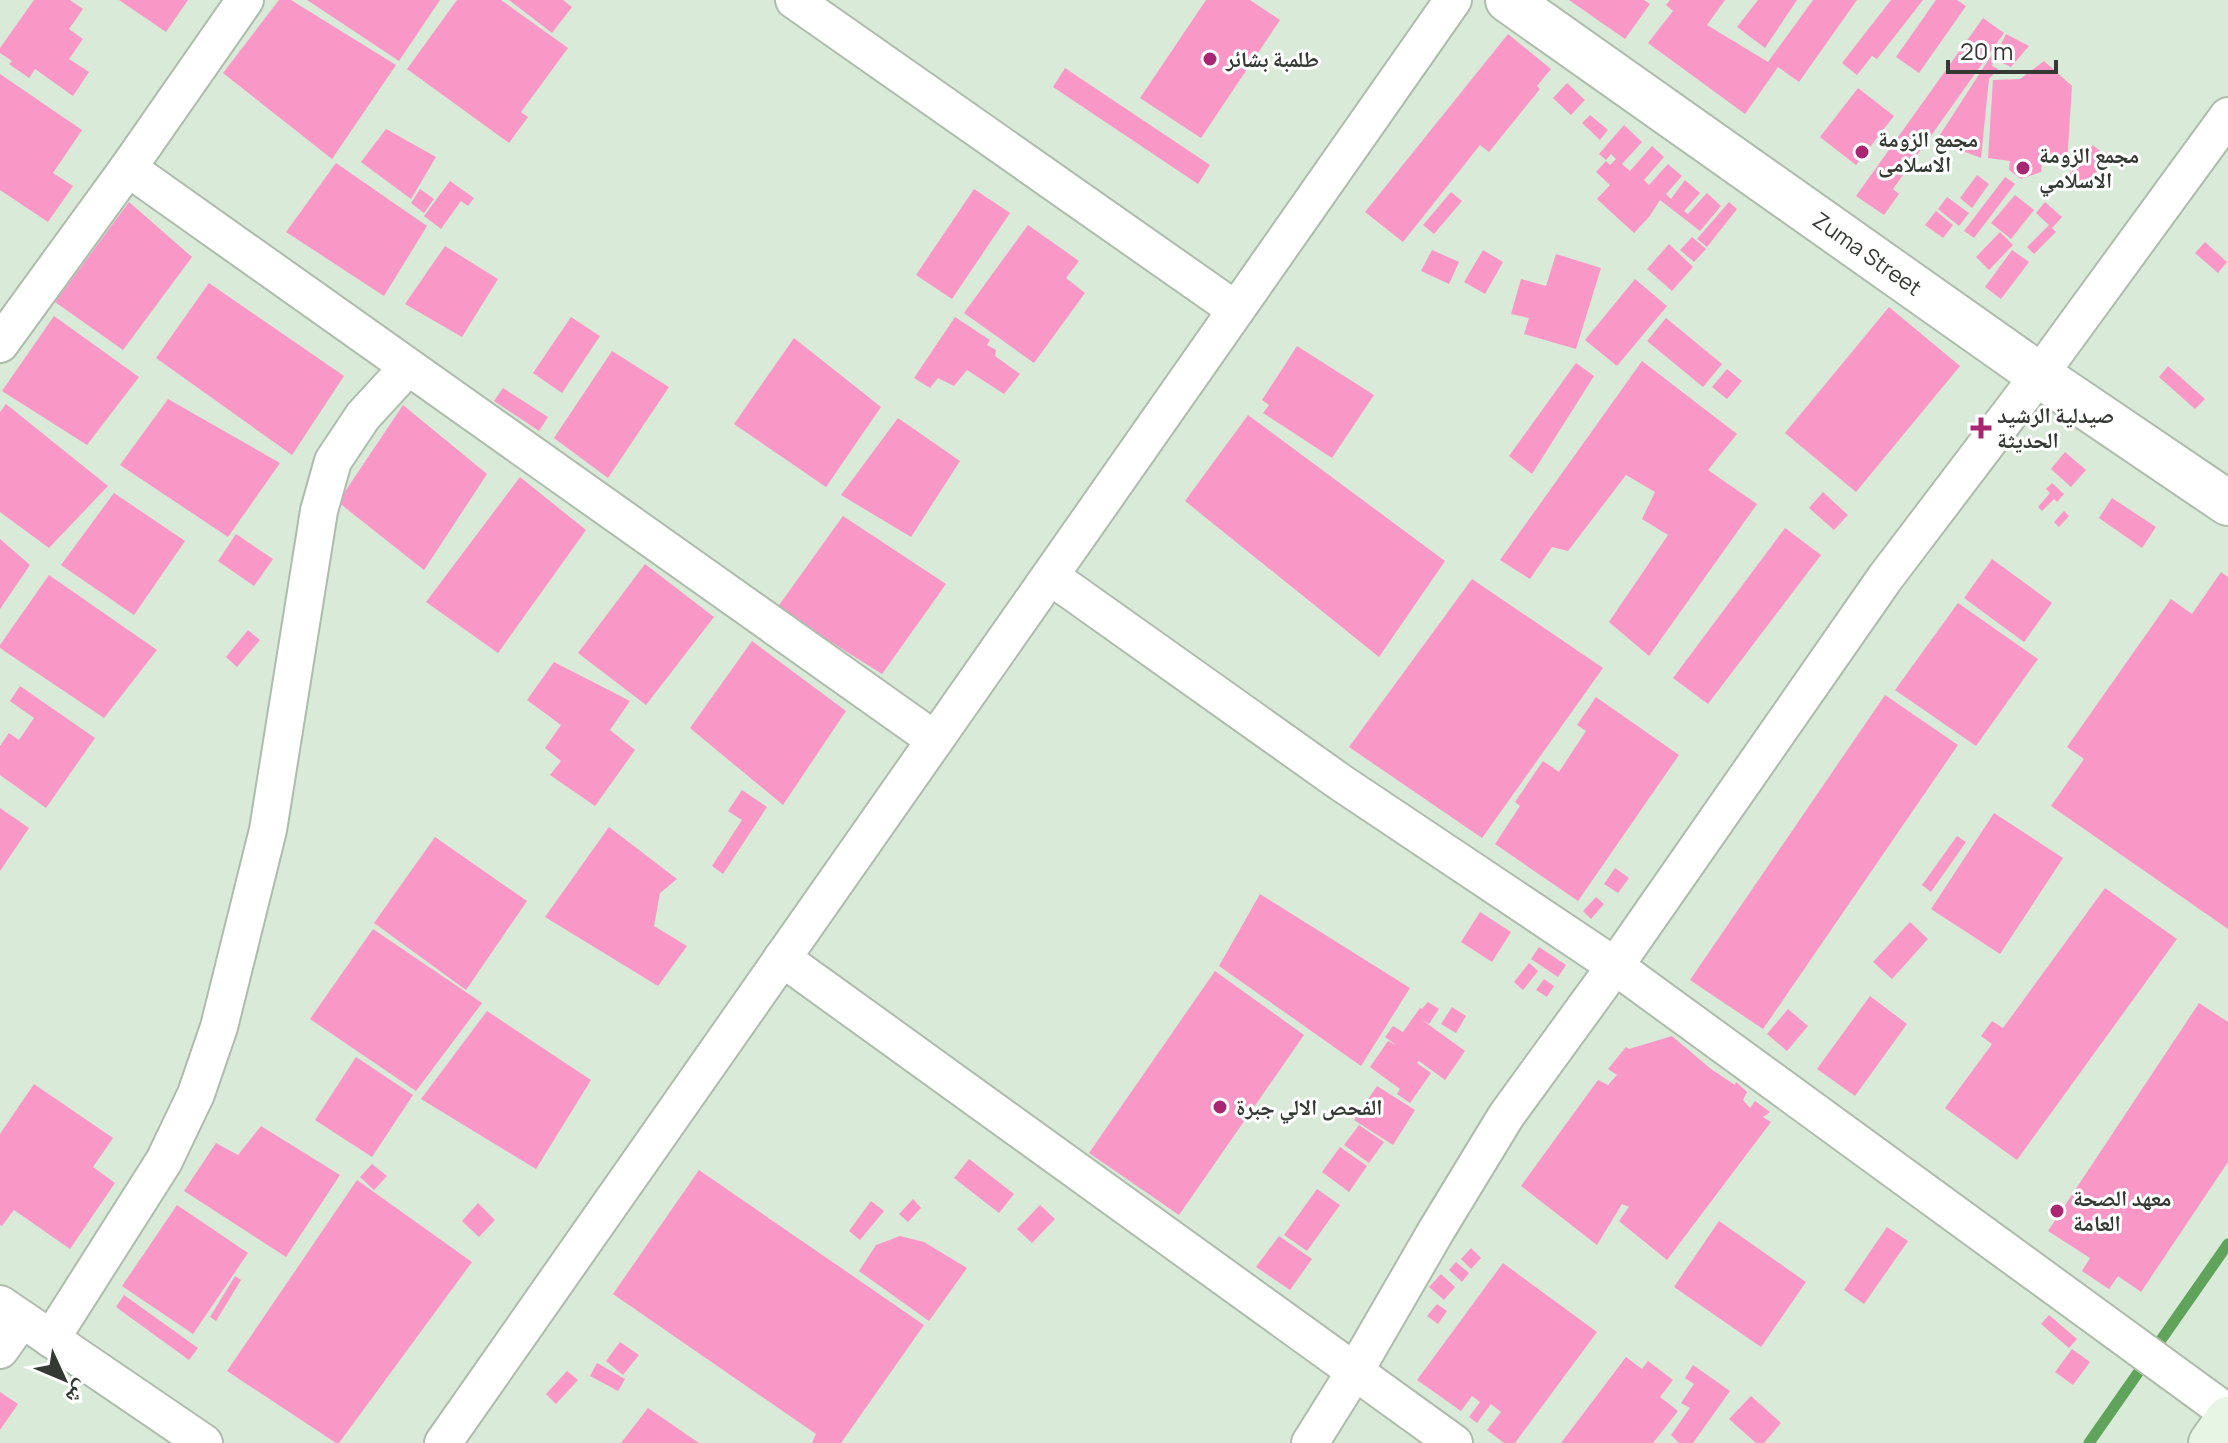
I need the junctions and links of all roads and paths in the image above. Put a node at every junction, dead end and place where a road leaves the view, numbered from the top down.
1 (245, 0) edge
2 (794, 0) edge
3 (1453, 0) edge
4 (1508, 0) edge
5 (2228, 116) edge
6 (128, 168) junction
7 (1236, 310) junction
8 (0, 344) edge
9 (408, 367) junction
10 (2039, 375) junction
11 (2228, 503) edge
12 (1050, 576) junction
13 (935, 740) junction
14 (782, 958) junction
15 (1615, 966) junction
16 (24, 1321) edge
17 (0, 1350) edge
18 (1355, 1371) junction
19 (2228, 1413) edge
20 (2228, 1419) edge
21 (204, 1443) edge
22 (443, 1443) edge
23 (1310, 1443) edge
24 (1454, 1443) edge
25 (2211, 1443) edge

1 - 6 street
2 - 7 street
3 - 7 street
4 - 10 street, Zuma Street
5 - 10 street
6 - 8 street
6 - 9 street
7 - 12 street
9 - 13 street
9 - 16 street
10 - 11 street, Zuma Street
10 - 15 street
12 - 13 street
12 - 15 street
13 - 14 street
14 - 18 street
14 - 22 street
15 - 18 street
15 - 19 street
16 - 17 street
16 - 21 street
18 - 23 street
18 - 24 street
20 - 25 main road

